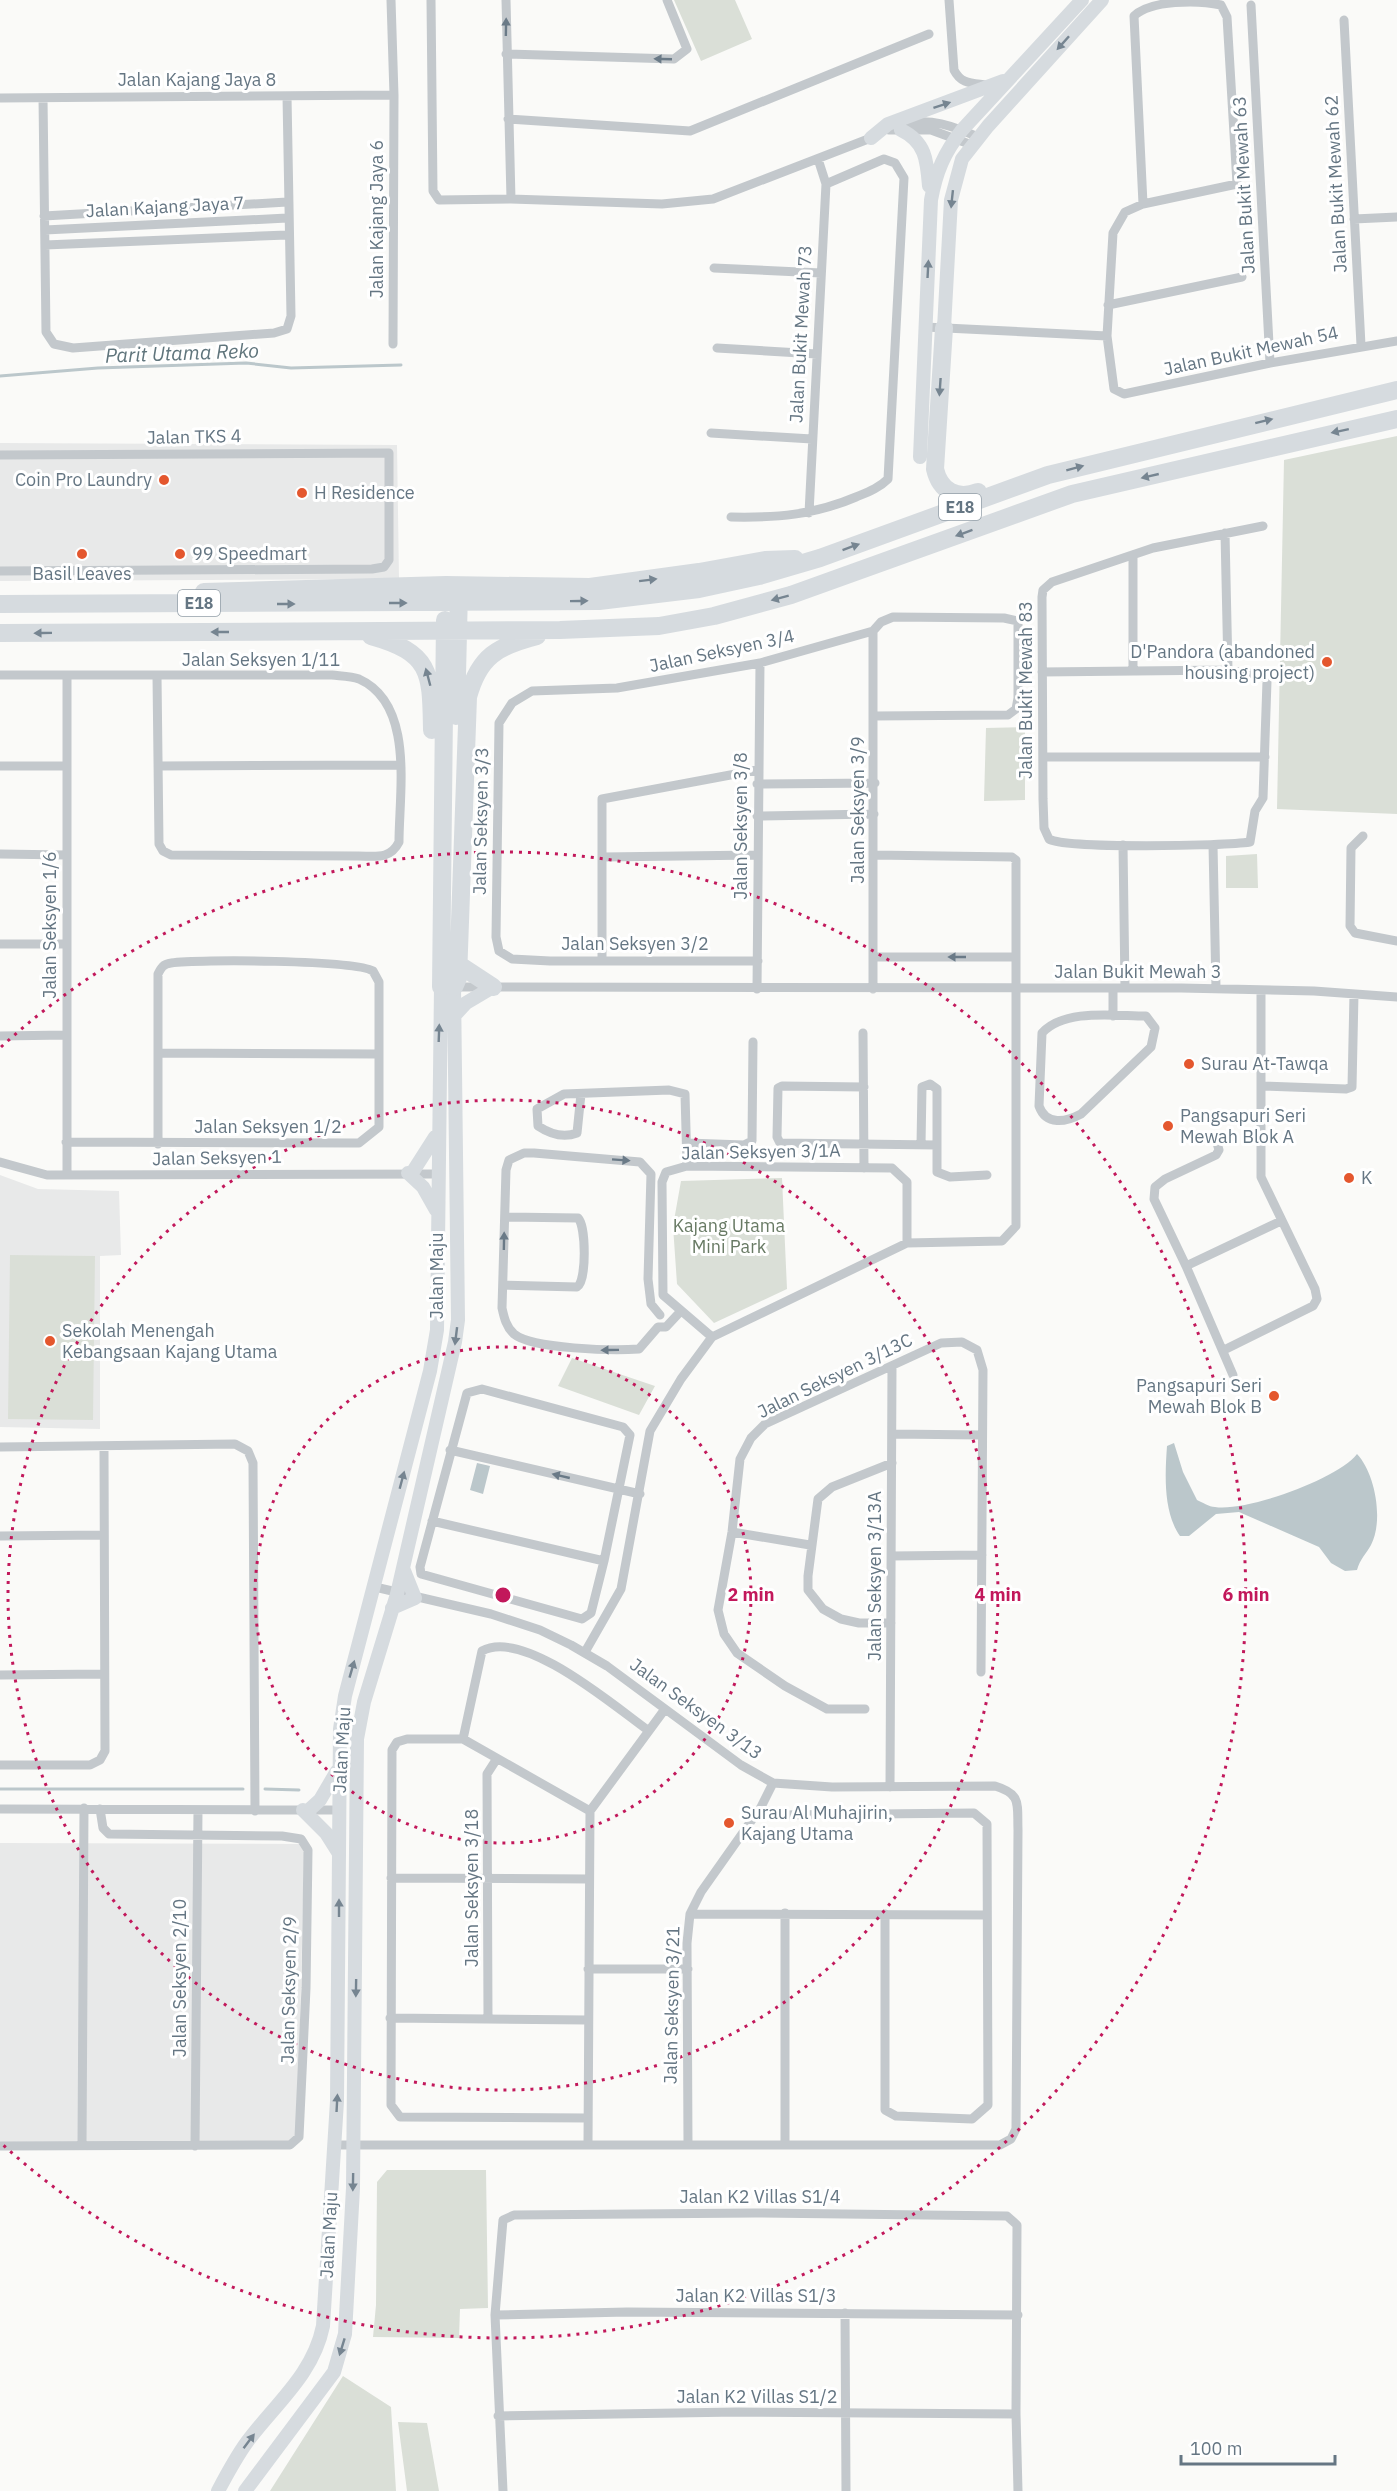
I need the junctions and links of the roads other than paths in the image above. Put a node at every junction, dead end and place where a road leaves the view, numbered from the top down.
1 (391, 0) edge
2 (431, 0) edge
3 (506, 0) edge
4 (667, 0) edge
5 (949, 0) edge
6 (1082, 0) edge
7 (1102, 0) edge
8 (1179, 0) edge
9 (1251, 5) dead end
10 (1344, 20) dead end
11 (929, 34) dead end
12 (506, 54) junction
13 (1012, 76) junction
14 (995, 86) junction
15 (394, 95) junction
16 (287, 96) junction
17 (0, 98) edge
18 (43, 98) junction
19 (508, 119) junction
20 (895, 130) junction
21 (959, 134) junction
22 (871, 138) junction
23 (975, 141) junction
24 (818, 159) junction
25 (826, 184) junction
26 (511, 199) junction
27 (931, 201) junction
28 (287, 202) junction
29 (1143, 204) junction
30 (44, 216) junction
31 (1397, 217) edge
32 (287, 218) junction
33 (1354, 219) junction
34 (45, 230) junction
35 (287, 235) junction
36 (45, 245) junction
37 (714, 268) dead end
38 (821, 273) junction
39 (1242, 277) dead end
40 (1108, 305) junction
41 (925, 327) junction
42 (944, 328) junction
43 (1107, 336) junction
44 (1397, 341) edge
45 (393, 344) dead end
46 (1361, 345) junction
47 (717, 348) dead end
48 (817, 354) junction
49 (1270, 363) junction
50 (1397, 390) edge
51 (1397, 419) edge
52 (711, 433) dead end
53 (812, 439) junction
54 (0, 455) edge
55 (920, 457) dead end
56 (1048, 475) junction
57 (809, 513) junction
58 (731, 517) dead end
59 (1263, 526) dead end
60 (1226, 533) junction
61 (1133, 555) junction
62 (820, 558) junction
63 (0, 571) edge
64 (453, 585) junction
65 (60, 603) junction
66 (0, 604) edge
67 (560, 630) junction
68 (873, 631) junction
69 (341, 632) junction
70 (0, 633) edge
71 (760, 663) junction
72 (1228, 670) junction
73 (1133, 671) junction
74 (1042, 672) junction
75 (0, 675) edge
76 (67, 676) junction
77 (158, 676) junction
78 (532, 691) joint
79 (874, 716) junction
80 (1042, 757) junction
81 (1265, 757) junction
82 (399, 765) junction
83 (0, 766) edge
84 (67, 766) junction
85 (158, 766) junction
86 (758, 770) junction
87 (875, 783) junction
88 (757, 784) junction
89 (874, 814) junction
90 (757, 816) junction
91 (1363, 836) dead end
92 (1214, 844) junction
93 (1123, 845) junction
94 (0, 854) edge
95 (66, 855) junction
96 (758, 855) junction
97 (874, 855) junction
98 (603, 857) junction
99 (1397, 940) edge
100 (0, 944) edge
101 (66, 944) junction
102 (441, 945) junction
103 (873, 957) junction
104 (1016, 957) junction
105 (512, 959) joint
106 (602, 960) junction
107 (758, 961) junction
108 (458, 964) junction
109 (447, 987) junction
110 (493, 987) junction
111 (1113, 988) junction
112 (1125, 988) junction
113 (1216, 988) junction
114 (758, 989) junction
115 (1016, 989) junction
116 (873, 990) junction
117 (1261, 990) junction
118 (1354, 994) junction
119 (1397, 997) edge
120 (454, 1016) junction
121 (1113, 1016) junction
122 (863, 1033) dead end
123 (66, 1035) junction
124 (0, 1036) edge
125 (753, 1042) dead end
126 (158, 1053) junction
127 (379, 1054) junction
128 (1262, 1086) junction
129 (864, 1087) junction
130 (581, 1094) junction
131 (437, 1133) junction
132 (1215, 1136) dead end
133 (66, 1142) junction
134 (687, 1143) junction
135 (158, 1144) junction
136 (864, 1145) junction
137 (921, 1145) junction
138 (937, 1145) junction
139 (456, 1148) junction
140 (0, 1162) edge
141 (687, 1166) junction
142 (864, 1168) junction
143 (410, 1173) junction
144 (437, 1174) junction
145 (67, 1175) junction
146 (987, 1175) dead end
147 (457, 1211) junction
148 (437, 1212) junction
149 (505, 1217) junction
150 (1281, 1221) junction
151 (907, 1243) junction
152 (1186, 1266) junction
153 (503, 1285) junction
154 (672, 1303) junction
155 (680, 1312) junction
156 (660, 1315) junction
157 (658, 1327) junction
158 (712, 1337) junction
159 (1224, 1350) junction
160 (892, 1366) junction
161 (1233, 1375) dead end
162 (892, 1434) junction
163 (982, 1435) junction
164 (0, 1447) edge
165 (104, 1448) junction
166 (450, 1450) junction
167 (892, 1463) junction
168 (618, 1489) junction
169 (640, 1494) junction
170 (432, 1521) junction
171 (732, 1532) junction
172 (103, 1535) junction
173 (0, 1536) edge
174 (810, 1545) junction
175 (982, 1555) junction
176 (891, 1556) junction
177 (604, 1561) junction
178 (403, 1568) junction
179 (375, 1587) junction
180 (397, 1593) junction
181 (415, 1598) junction
182 (392, 1608) junction
183 (891, 1623) junction
184 (585, 1652) junction
185 (981, 1672) dead end
186 (103, 1674) junction
187 (0, 1675) edge
188 (665, 1709) junction
189 (865, 1709) dead end
190 (648, 1731) junction
191 (463, 1739) junction
192 (496, 1760) junction
193 (0, 1765) edge
194 (339, 1767) junction
195 (357, 1771) junction
196 (773, 1783) junction
197 (890, 1786) junction
198 (761, 1807) junction
199 (84, 1808) junction
200 (0, 1809) edge
201 (100, 1809) junction
202 (198, 1810) junction
203 (255, 1810) junction
204 (306, 1810) junction
205 (339, 1810) junction
206 (590, 1811) junction
207 (197, 1835) junction
208 (357, 1845) junction
209 (338, 1852) junction
210 (391, 1878) junction
211 (489, 1878) junction
212 (589, 1879) junction
213 (785, 1913) junction
214 (690, 1914) junction
215 (885, 1914) junction
216 (986, 1915) junction
217 (588, 1969) junction
218 (688, 1969) junction
219 (390, 2019) junction
220 (488, 2019) junction
221 (587, 2020) junction
222 (587, 2118) junction
223 (82, 2145) junction
224 (334, 2145) junction
225 (588, 2145) junction
226 (688, 2145) junction
227 (785, 2145) junction
228 (0, 2146) edge
229 (195, 2146) junction
230 (353, 2146) junction
231 (845, 2313) junction
232 (495, 2315) junction
233 (1018, 2315) junction
234 (848, 2413) junction
235 (1016, 2414) junction
236 (498, 2416) junction
237 (218, 2491) edge
238 (245, 2491) edge
239 (502, 2491) edge
240 (846, 2491) edge
241 (1018, 2491) edge

1 - 15 street, Jalan Kajang Jaya 6
2 - 26 street
12 -> 3 street
4 -> 12 street
5 - 14 street
6 - 13 street
7 -> 23 street
8 - 29 street
8 - 29 street
9 - 49 street, Jalan Bukit Mewah 63
10 - 33 street, Jalan Bukit Mewah 62
11 - 19 street
12 - 19 street
13 - 14 street
13 - 21 street
22 -> 14 street
15 - 16 street, Jalan Kajang Jaya 8
15 - 45 street, Jalan Kajang Jaya 6
16 - 18 street, Jalan Kajang Jaya 8
16 - 28 street
17 - 18 street, Jalan Kajang Jaya 8
18 - 30 street
19 - 26 street
20 - 21 street
20 - 22 street
20 - 27 street
21 - 23 street
21 - 27 street
22 - 24 street
23 -> 42 street
24 - 25 street, Jalan Bukit Mewah 73
24 - 26 street
25 - 38 street, Jalan Bukit Mewah 73
25 - 57 street
41 -> 27 street
28 - 30 street
28 - 32 street
29 - 40 street
30 - 34 street
31 - 33 street
32 - 34 street, Jalan Kajang Jaya 7
32 - 35 street
33 - 46 street, Jalan Bukit Mewah 62
34 - 36 street
35 - 36 street
35 - 36 street
37 - 38 street
38 - 48 street, Jalan Bukit Mewah 73
39 - 40 street
40 - 43 street
41 - 42 street
41 - 55 street
42 - 43 street
42 -> 56 highway
43 - 49 street, Jalan Bukit Mewah 54
44 - 46 street, Jalan Bukit Mewah 54
46 - 49 street, Jalan Bukit Mewah 54
47 - 48 street
48 - 53 street, Jalan Bukit Mewah 73
56 -> 50 highway, E18
51 -> 67 highway, E18
52 - 53 street
53 - 57 street, Jalan Bukit Mewah 73
54 - 63 street, Jalan TKS 4
62 -> 56 highway, E18
57 - 58 street
59 - 60 street, Jalan Bukit Mewah 83
60 - 61 street, Jalan Bukit Mewah 83
60 - 72 street
61 - 73 street
61 - 74 street, Jalan Bukit Mewah 83
64 -> 62 highway
65 -> 62 highway, E18
64 - 65 highway
64 - 102 highway
64 - 109 highway
65 - 66 highway, E18
67 - 69 highway, E18
67 - 108 highway
68 - 71 street, Jalan Seksyen 3/4
68 - 79 street, Jalan Seksyen 3/9
68 - 79 street, Jalan Seksyen 3/4
69 -> 70 highway, E18
102 -> 69 highway
71 - 78 street, Jalan Seksyen 3/4
71 - 86 street, Jalan Seksyen 3/8
72 - 73 street
72 - 81 street
73 - 74 street
74 - 80 street, Jalan Bukit Mewah 83
75 - 76 street, Jalan Seksyen 1/11
76 - 77 street, Jalan Seksyen 1/11
76 - 84 street, Jalan Seksyen 1/6
77 - 82 street, Jalan Seksyen 1/11
77 - 85 street
78 - 105 street, Jalan Seksyen 3/3
79 - 87 street, Jalan Seksyen 3/9
80 - 81 street
80 - 93 street, Jalan Bukit Mewah 83
81 - 92 street
82 - 85 street
82 - 85 street, Jalan Seksyen 1/11
83 - 84 street
84 - 95 street, Jalan Seksyen 1/6
86 - 88 street, Jalan Seksyen 3/8
86 - 98 street
87 - 88 street
87 - 89 street, Jalan Seksyen 3/9
88 - 90 street, Jalan Seksyen 3/8
89 - 90 street
89 - 97 street, Jalan Seksyen 3/9
90 - 96 street, Jalan Seksyen 3/8
91 - 99 street
92 - 93 street
92 - 113 street
93 - 112 street
94 - 95 street
95 - 101 street, Jalan Seksyen 1/6
96 - 98 street
96 - 107 street, Jalan Seksyen 3/8
97 - 103 street, Jalan Seksyen 3/9
97 - 104 street
98 - 106 street
100 - 101 street
101 - 123 street, Jalan Seksyen 1/6
102 - 109 highway
104 -> 103 street
103 - 116 street, Jalan Seksyen 3/9
104 - 115 street
105 - 106 street, Jalan Seksyen 3/2
106 - 107 street, Jalan Seksyen 3/2
107 - 114 street, Jalan Seksyen 3/8
108 - 109 highway
108 - 110 highway
109 - 110 street, Jalan Bukit Mewah 3
109 - 120 street, Jalan Maju
131 -> 109 street, Jalan Maju
110 - 114 street, Jalan Bukit Mewah 3
110 - 120 street
111 - 112 street, Jalan Bukit Mewah 3
111 - 115 street, Jalan Bukit Mewah 3
111 - 121 street
112 - 113 street, Jalan Bukit Mewah 3
113 - 117 street, Jalan Bukit Mewah 3
114 - 116 street, Jalan Bukit Mewah 3
115 - 116 street, Jalan Bukit Mewah 3
115 - 151 street
117 - 118 street, Jalan Bukit Mewah 3
117 - 128 street
118 - 119 street, Jalan Bukit Mewah 3
118 - 128 street
120 - 139 street, Jalan Maju
121 - 121 street
122 - 129 street
123 - 124 street
123 - 133 street, Jalan Seksyen 1/6
125 - 134 street
126 - 127 street
126 - 127 street, Jalan Seksyen 1/2
126 - 135 street
127 - 135 street, Jalan Seksyen 1/2
128 - 150 street
129 - 136 street
129 - 136 street
130 - 130 street
130 - 134 street
131 - 143 street
131 - 144 street, Jalan Maju
132 - 152 street
133 - 135 street, Jalan Seksyen 1/2
133 - 145 street, Jalan Seksyen 1/6
134 - 141 street
136 - 137 street
136 - 142 street
137 - 138 street
137 - 138 street
138 - 146 street
139 - 144 street
139 - 147 street, Jalan Maju
140 - 145 street, Jalan Seksyen 1
141 - 142 street, Jalan Seksyen 3/1A
141 - 154 street, Jalan Seksyen 3/1A
142 - 151 street, Jalan Seksyen 3/1A
143 - 144 street, Jalan Seksyen 1
143 - 145 street, Jalan Seksyen 1
143 - 148 street
144 - 147 street
144 - 148 street, Jalan Maju
147 -> 178 street, Jalan Maju
179 -> 148 street, Jalan Maju
153 -> 149 street
149 - 153 street
149 -> 156 street
150 - 152 street
150 - 159 street
151 - 158 street
152 - 159 street
157 -> 153 street
154 - 155 street, Jalan Seksyen 3/1A
154 - 156 street
155 - 157 street
155 - 158 street, Jalan Seksyen 3/1A
156 - 157 street
158 - 169 street
159 - 161 street
160 - 162 street, Jalan Seksyen 3/13A
160 - 163 street, Jalan Seksyen 3/13C
160 - 171 street, Jalan Seksyen 3/13C
162 - 163 street
162 - 167 street, Jalan Seksyen 3/13A
163 - 175 street, Jalan Seksyen 3/13C
164 - 165 street
165 - 172 street
165 - 203 street
168 -> 166 street
166 - 168 street
166 - 170 street
167 - 174 street
167 - 176 street, Jalan Seksyen 3/13A
168 - 169 street
168 - 177 street
169 - 184 street
170 - 177 street
170 - 177 street
171 - 174 street
171 - 189 street, Jalan Seksyen 3/13C
172 - 173 street
172 - 186 street
174 - 183 street
175 - 176 street
175 - 185 street, Jalan Seksyen 3/13C
176 - 183 street, Jalan Seksyen 3/13A
178 - 180 street, Jalan Maju
178 - 181 street
179 - 180 street, Jalan Seksyen 3/13
194 -> 179 street, Jalan Maju
180 - 181 street, Jalan Seksyen 3/13
180 - 182 street, Jalan Maju
181 - 182 street
181 - 184 street, Jalan Seksyen 3/13
182 - 195 street, Jalan Maju
183 - 197 street, Jalan Seksyen 3/13A
184 - 188 street, Jalan Seksyen 3/13
186 - 187 street
186 - 193 street
188 - 190 street
188 - 196 street, Jalan Seksyen 3/13
190 - 191 street
190 - 206 street
191 - 192 street
191 - 210 street
192 - 206 street
192 - 211 street, Jalan Seksyen 3/18
194 - 204 street
194 - 205 street, Jalan Maju
195 - 205 street
195 - 208 street, Jalan Maju
196 - 197 street, Jalan Seksyen 3/13
196 - 198 street, Jalan Seksyen 3/21
197 - 227 street, Jalan Seksyen 3/13
198 - 214 street, Jalan Seksyen 3/21
198 - 216 street
199 - 200 street
199 - 201 street
199 - 223 street
201 - 202 street
201 - 207 street
202 - 203 street
202 - 207 street, Jalan Seksyen 2/10
203 - 204 street
204 - 205 street
204 - 209 street
205 - 208 street
205 - 209 street, Jalan Maju
206 - 212 street
207 - 229 street, Jalan Seksyen 2/10
207 - 229 street, Jalan Seksyen 2/9
208 -> 230 street, Jalan Maju
224 -> 209 street, Jalan Maju
210 - 211 street
210 - 219 street
211 - 212 street
211 - 220 street, Jalan Seksyen 3/18
212 - 217 street
213 - 214 street
213 - 215 street
213 - 227 street
214 - 218 street, Jalan Seksyen 3/21
215 - 216 street
215 - 216 street
217 - 218 street
217 - 221 street
218 - 226 street, Jalan Seksyen 3/21
219 - 220 street
219 - 222 street
220 - 221 street
221 - 222 street
222 - 225 street
223 - 228 street
223 - 229 street
224 - 230 street
237 -> 224 street, Jalan Maju
225 - 226 street
225 - 230 street
226 - 227 street
230 -> 238 street, Jalan Maju
231 - 232 street, Jalan K2 Villas S1/3
231 - 233 street, Jalan K2 Villas S1/3
231 - 234 street
232 - 233 street, Jalan K2 Villas S1/4
232 - 236 street
233 - 235 street
234 - 235 street, Jalan K2 Villas S1/2
234 - 236 street, Jalan K2 Villas S1/2
234 - 240 street
235 - 241 street
236 - 239 street

